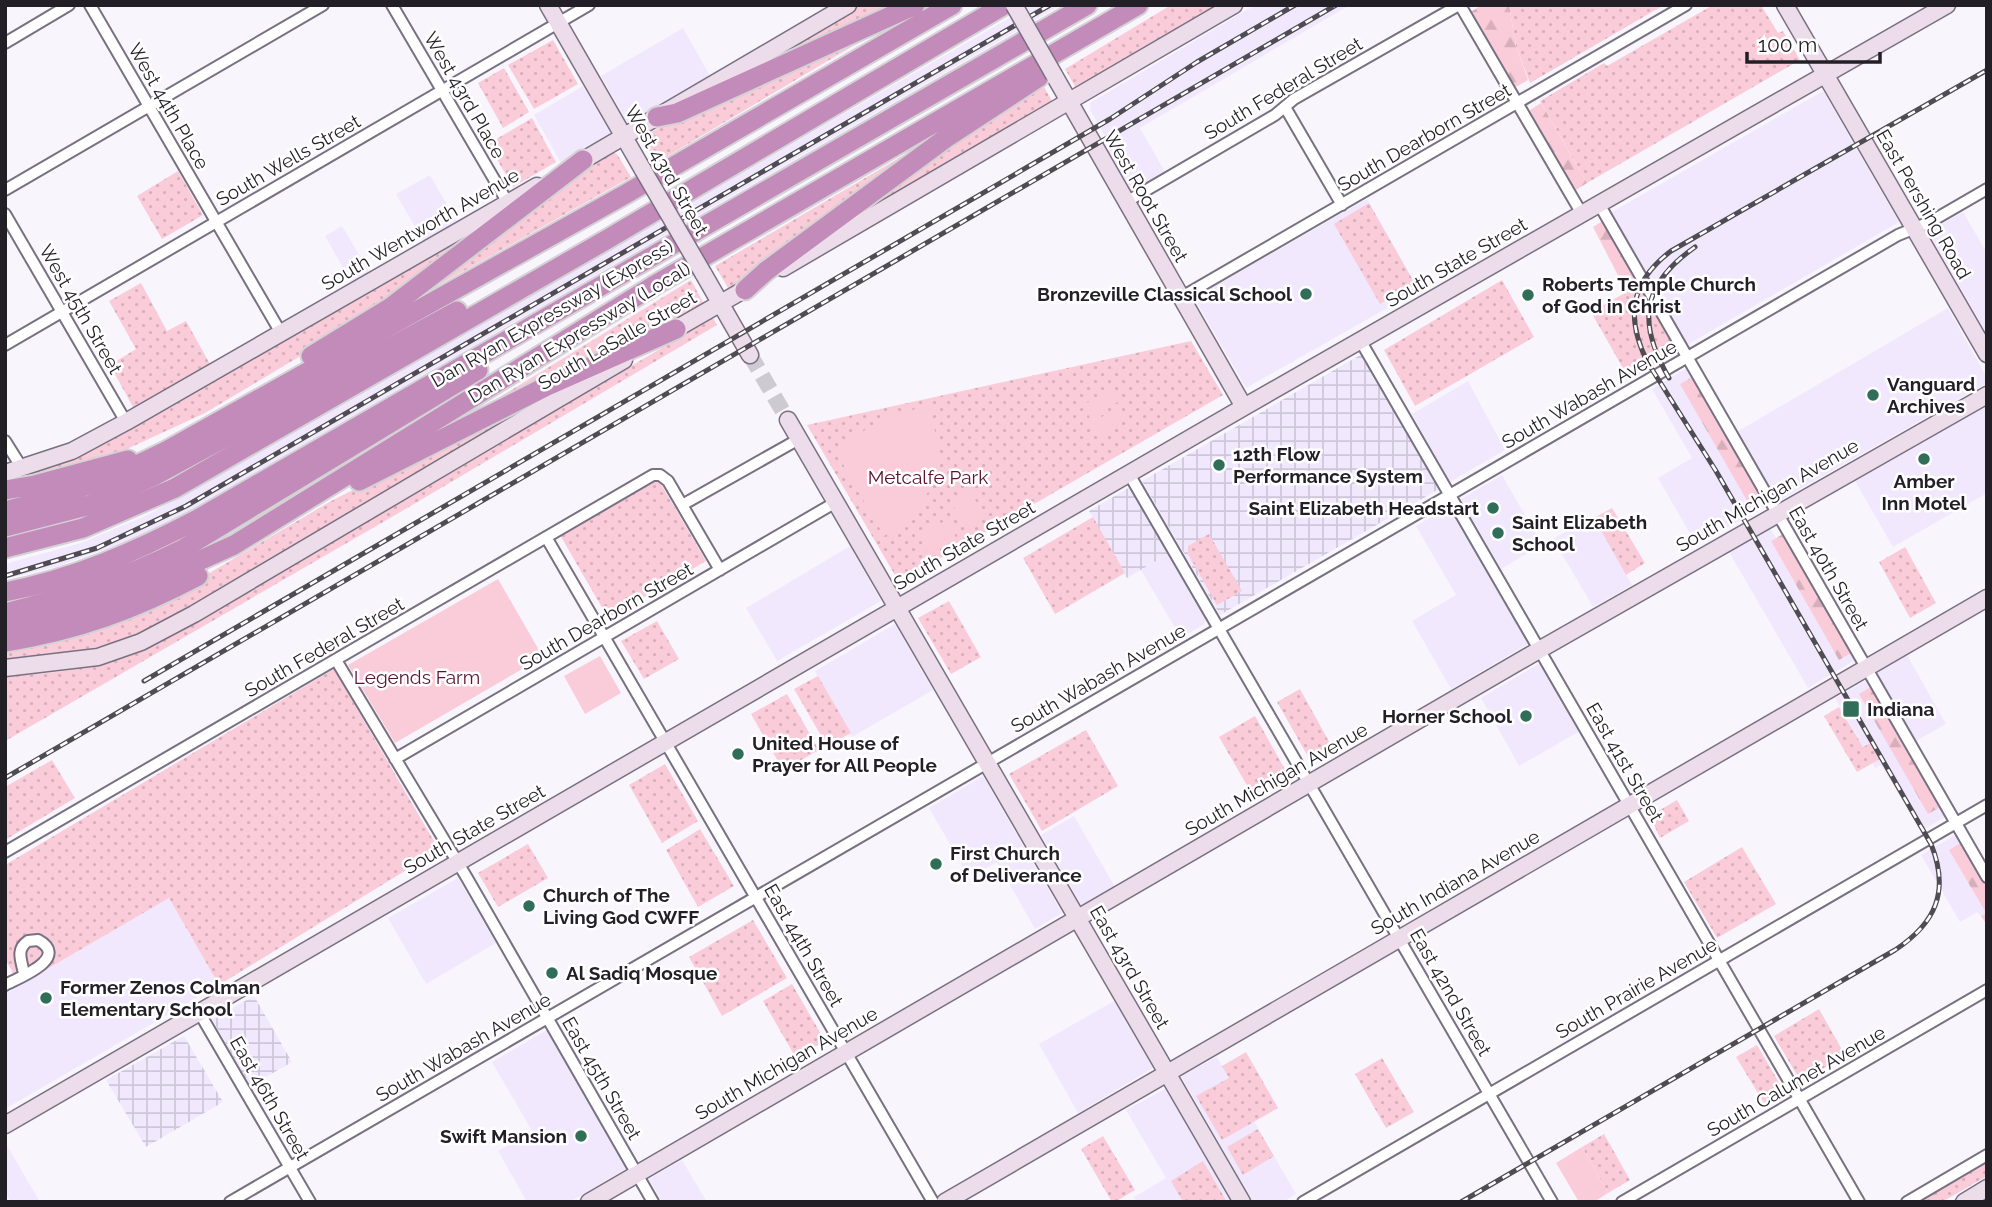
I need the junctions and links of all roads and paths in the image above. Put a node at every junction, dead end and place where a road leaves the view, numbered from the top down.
1 (69, 5) edge
2 (90, 5) edge
3 (323, 5) edge
4 (392, 5) edge
5 (548, 5) edge
6 (589, 5) edge
7 (848, 5) edge
8 (915, 5) edge
9 (952, 5) edge
10 (1004, 5) edge
11 (1014, 5) edge
12 (1087, 5) edge
13 (1139, 5) edge
14 (1234, 5) edge
15 (1459, 5) edge
16 (1686, 5) edge
17 (1785, 5) edge
18 (1947, 5) edge
19 (1111, 21) junction
20 (559, 23) junction
21 (5, 43) edge
22 (1825, 74) junction
23 (442, 91) junction
24 (1069, 102) junction
25 (1517, 103) junction
26 (149, 106) junction
27 (1285, 107) junction
28 (657, 117) junction
29 (623, 135) junction
30 (583, 160) junction
31 (1987, 189) edge
32 (5, 190) edge
33 (1126, 202) junction
34 (508, 203) junction
35 (1599, 204) junction
36 (1342, 205) junction
37 (5, 214) edge
38 (1582, 214) junction
39 (216, 222) junction
40 (1914, 228) junction
41 (548, 273) junction
42 (617, 276) junction
43 (745, 290) junction
44 (1180, 298) junction
45 (720, 304) junction
46 (62, 312) junction
47 (676, 329) junction
48 (281, 333) junction
49 (1360, 340) junction
50 (5, 345) edge
51 (1987, 354) edge
52 (750, 355) tunnel mouth
53 (1687, 357) junction
54 (1987, 394) edge
55 (1244, 407) junction
56 (222, 420) junction
57 (788, 420) tunnel mouth
58 (126, 422) junction
59 (799, 439) junction
60 (5, 441) edge
61 (166, 451) junction
62 (22, 468) junction
63 (5, 473) edge
64 (1129, 474) junction
65 (5, 490) edge
66 (1450, 495) junction
67 (306, 502) junction
68 (836, 502) junction
69 (682, 505) junction
70 (5, 511) edge
71 (1777, 513) junction
72 (5, 527) edge
73 (546, 537) junction
74 (234, 545) junction
75 (5, 548) edge
76 (720, 570) junction
77 (5, 592) edge
78 (1987, 598) edge
79 (897, 608) junction
80 (5, 613) edge
81 (5, 624) edge
82 (1219, 628) junction
83 (604, 637) junction
84 (5, 642) edge
85 (1539, 650) junction
86 (336, 660) junction
87 (5, 668) edge
88 (1866, 668) junction
89 (665, 742) junction
90 (395, 759) junction
91 (987, 763) junction
92 (1309, 784) junction
93 (1629, 805) junction
94 (1987, 805) edge
95 (1956, 823) junction
96 (5, 852) edge
97 (457, 863) junction
98 (1987, 877) edge
99 (755, 897) junction
100 (1078, 919) junction
101 (1399, 939) junction
102 (1719, 960) junction
103 (24, 974) dead end
104 (5, 985) edge
105 (1987, 990) edge
106 (200, 1012) junction
107 (547, 1018) junction
108 (846, 1052) junction
109 (1167, 1073) junction
110 (1489, 1094) junction
111 (1800, 1099) junction
112 (5, 1125) edge
113 (1987, 1155) edge
114 (289, 1167) junction
115 (637, 1174) junction
116 (1987, 1188) edge
117 (230, 1202) edge
118 (310, 1202) edge
119 (589, 1202) edge
120 (653, 1202) edge
121 (933, 1202) edge
122 (945, 1202) edge
123 (1242, 1202) edge
124 (1303, 1202) edge
125 (1552, 1202) edge
126 (1622, 1202) edge
127 (1859, 1202) edge
128 (1907, 1202) edge
129 (1964, 1202) edge

1 - 21 street
2 - 26 street, West 44th Place
3 - 26 street
4 - 23 street, West 43rd Place
5 - 20 main road, West 43rd Street
6 - 20 street, South Wells Street
7 - 28 main road, South Wentworth Avenue
8 - 28 highway
9 - 56 highway
10 - 41 highway, Dan Ryan Expressway (Express)
11 - 24 main road, West Root Street, bridge
12 - 42 highway, Dan Ryan Expressway (Express)
13 - 19 highway, Dan Ryan Expressway (Local)
14 - 24 main road, South LaSalle Street
15 - 25 street
15 - 27 street, South Federal Street
16 - 25 street, South Dearborn Street
17 - 22 main road, East Pershing Road
18 - 22 main road, South State Street
19 - 43 highway
19 - 67 highway, Dan Ryan Expressway (Local)
20 - 23 street, South Wells Street
20 - 29 main road, West 43rd Street
22 - 35 main road, South State Street
22 - 40 main road, East Pershing Road
23 - 34 street, West 43rd Place
23 - 39 street, South Wells Street
24 - 33 main road, West Root Street
24 - 43 main road, South LaSalle Street
25 - 36 street, South Dearborn Street
25 - 38 street
26 - 32 street
26 - 39 street, West 44th Place
27 - 33 street, South Federal Street
27 - 36 street
28 - 29 main road, South Wentworth Avenue
29 - 30 main road, South Wentworth Avenue
29 - 45 main road, West 43rd Street, bridge
30 - 34 main road, South Wentworth Avenue
30 - 56 highway
31 - 40 street, South Wabash Avenue
33 - 44 main road, West Root Street
34 - 48 main road, South Wentworth Avenue
35 - 38 main road, South State Street
35 - 53 street, East 40th Street
36 - 44 street, South Dearborn Street
37 - 46 street, West 45th Street
38 - 49 main road, South State Street
39 - 46 street, South Wells Street
39 - 48 street, West 44th Place
40 - 51 main road, East Pershing Road
40 - 53 street, South Wabash Avenue
41 - 72 highway
41 - 75 highway, Dan Ryan Expressway (Express)
42 - 77 highway, Dan Ryan Expressway (Express)
42 - 80 highway
43 - 45 main road, South LaSalle Street
44 - 55 main road, West Root Street
45 - 47 main road, South LaSalle Street
45 - 52 main road, West 43rd Street
46 - 50 street, South Wells Street
46 - 58 street, West 45th Street
47 - 67 highway
47 - 87 main road, South LaSalle Street
48 - 58 main road, South Wentworth Avenue
49 - 55 main road, South State Street
49 - 66 street, East 41st Street
53 - 66 street, South Wabash Avenue
53 - 71 street, East 40th Street
54 - 71 main road, South Michigan Avenue
55 - 64 main road, South State Street
56 - 61 highway
57 - 59 main road
58 - 62 main road, South Wentworth Avenue
59 - 68 main road
59 - 69 street
60 - 62 street
61 - 65 highway
61 - 70 highway
62 - 63 main road, South Wentworth Avenue
64 - 79 main road, South State Street
64 - 82 street, East 42nd Street
66 - 82 street, South Wabash Avenue
66 - 85 street, East 41st Street
67 - 74 highway, Dan Ryan Expressway (Local)
68 - 76 street, South Dearborn Street
68 - 79 main road
69 - 73 street, South Federal Street
69 - 76 street
71 - 85 main road, South Michigan Avenue
71 - 88 street, East 40th Street
73 - 83 street, East 44th Street
73 - 86 street, South Federal Street
74 - 81 highway, Dan Ryan Expressway (Local)
74 - 84 highway
76 - 83 street, South Dearborn Street
78 - 88 main road, South Indiana Avenue
79 - 89 main road, South State Street
79 - 91 main road, East 43rd Street
82 - 91 street, South Wabash Avenue
82 - 92 street, East 42nd Street
83 - 89 street, East 44th Street
83 - 90 street, South Dearborn Street
85 - 92 main road, South Michigan Avenue
85 - 93 street, East 41st Street
86 - 90 street
86 - 96 street, South Federal Street
88 - 93 main road, South Indiana Avenue
88 - 95 street, East 40th Street
89 - 97 main road, South State Street
89 - 99 street, East 44th Street
90 - 97 street
91 - 99 street, South Wabash Avenue
91 - 100 main road, East 43rd Street
92 - 100 main road, South Michigan Avenue
92 - 101 street, East 42nd Street
93 - 101 main road, South Indiana Avenue
93 - 102 street, East 41st Street
94 - 95 street, South Prairie Avenue
95 - 98 street, East 40th Street
95 - 102 street, South Prairie Avenue
97 - 106 main road, South State Street
97 - 107 street, East 45th Street
99 - 107 street, South Wabash Avenue
99 - 108 street, East 44th Street
100 - 108 main road, South Michigan Avenue
100 - 109 main road, East 43rd Street
101 - 109 main road, South Indiana Avenue
101 - 110 street, East 42nd Street
102 - 110 street, South Prairie Avenue
102 - 111 street, East 41st Street
103 - 104 street
105 - 111 street, South Calumet Avenue
106 - 112 main road, South State Street
106 - 114 street, East 46th Street
107 - 114 street, South Wabash Avenue
107 - 115 street, East 45th Street
108 - 115 main road, South Michigan Avenue
108 - 121 street, East 44th Street
109 - 122 main road, South Indiana Avenue
109 - 123 main road, East 43rd Street
110 - 124 street, South Prairie Avenue
110 - 125 street, East 42nd Street
111 - 126 street, South Calumet Avenue
111 - 127 street, East 41st Street
113 - 128 street
114 - 117 street, South Wabash Avenue
114 - 118 street, East 46th Street
115 - 119 main road, South Michigan Avenue
115 - 120 street, East 45th Street
116 - 129 main road

